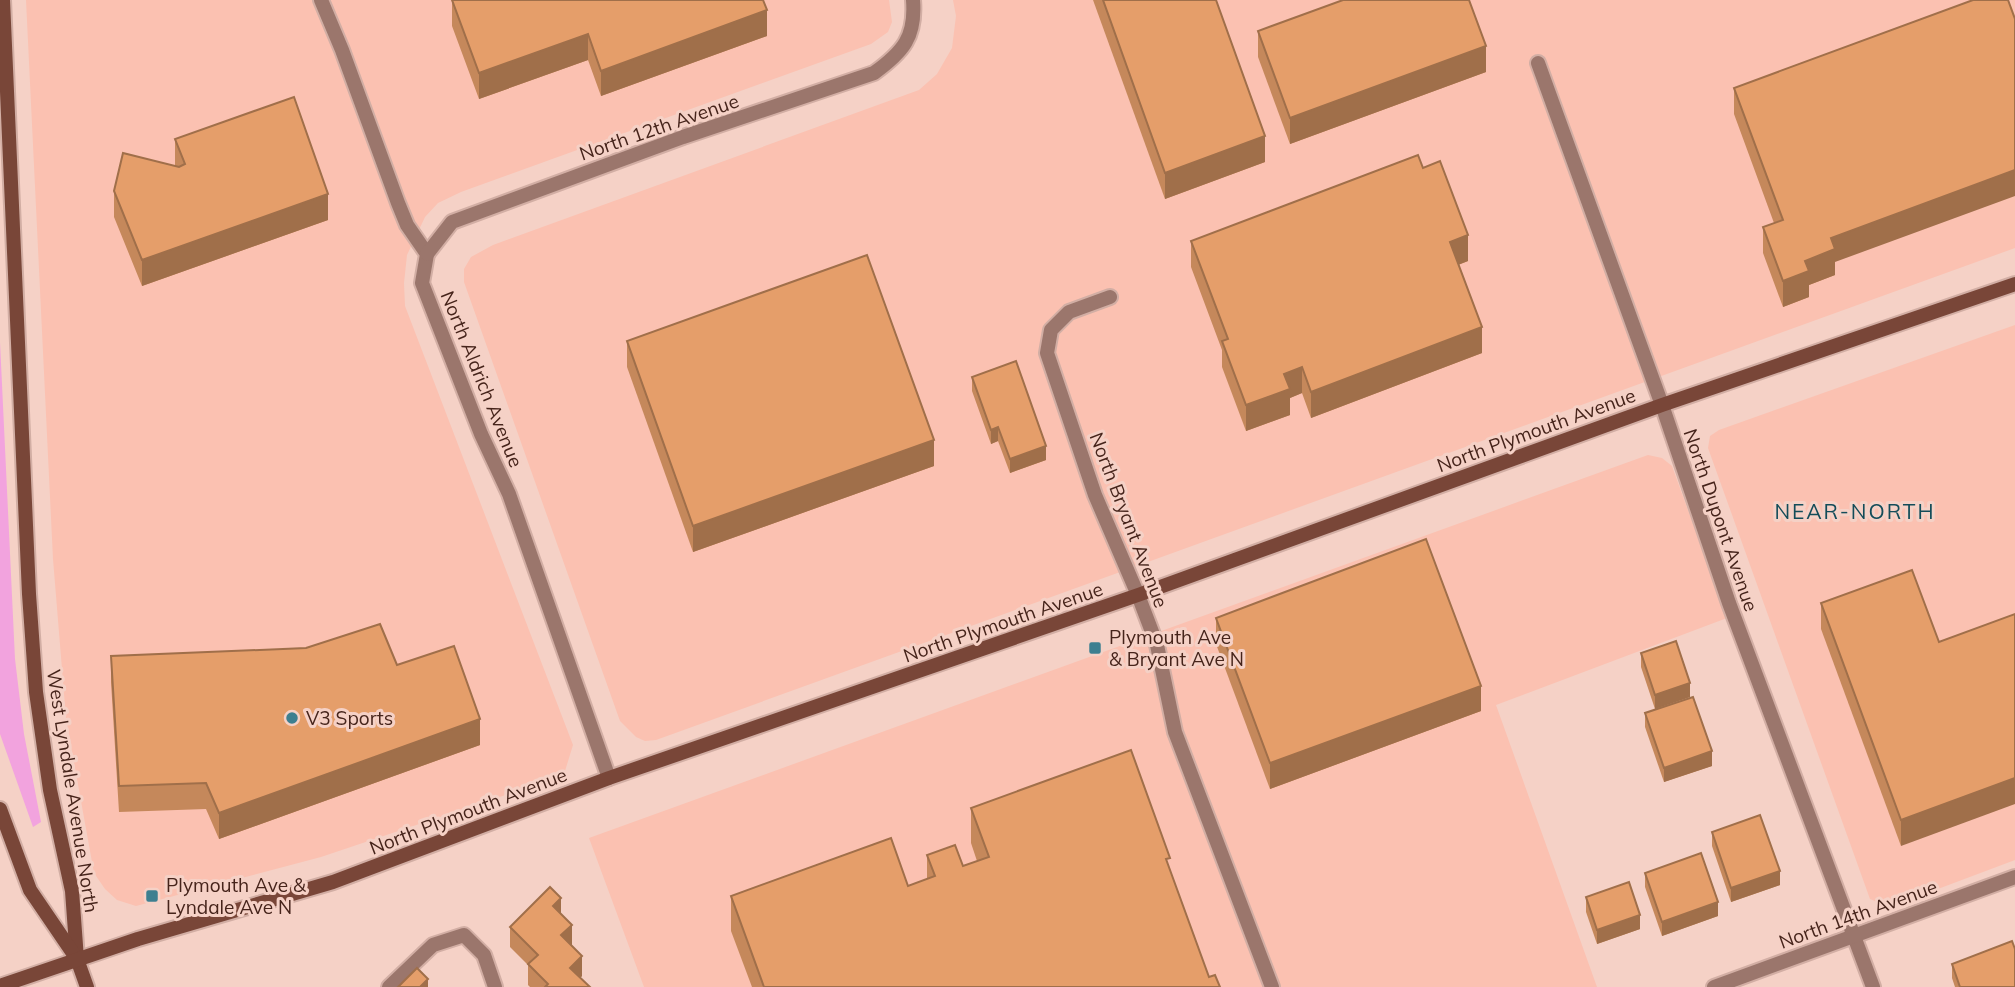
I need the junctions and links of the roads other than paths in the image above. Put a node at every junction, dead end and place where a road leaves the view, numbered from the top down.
1 (3, 0) edge
2 (321, 0) edge
3 (913, 0) edge
4 (1538, 63) dead end
5 (427, 254) junction
6 (2015, 284) edge
7 (1110, 298) dead end
8 (1662, 405) junction
9 (1138, 595) junction
10 (609, 778) junction
11 (0, 809) edge
12 (2015, 877) edge
13 (1855, 935) junction
14 (77, 959) junction
15 (0, 986) edge
16 (87, 987) edge
17 (389, 987) edge
18 (495, 987) edge
19 (1272, 987) edge
20 (1714, 987) edge
21 (1873, 987) edge

1 - 14 main road, West Lyndale Avenue North
2 - 5 street
3 - 5 street, North 12th Avenue
4 - 8 street, North Dupont Avenue
5 - 10 street, North Aldrich Avenue
6 - 8 main road, North Plymouth Avenue
7 - 9 street, North Bryant Avenue
8 - 9 main road, North Plymouth Avenue
8 - 13 street, North Dupont Avenue
9 - 10 main road, North Plymouth Avenue
9 - 19 street, North Bryant Avenue
10 - 14 main road, North Plymouth Avenue
11 - 14 main road
12 - 13 street, North 14th Avenue
13 - 20 street, North 14th Avenue
13 - 21 street, North Dupont Avenue
14 - 15 main road, North Plymouth Avenue
14 - 16 main road
17 - 18 street

